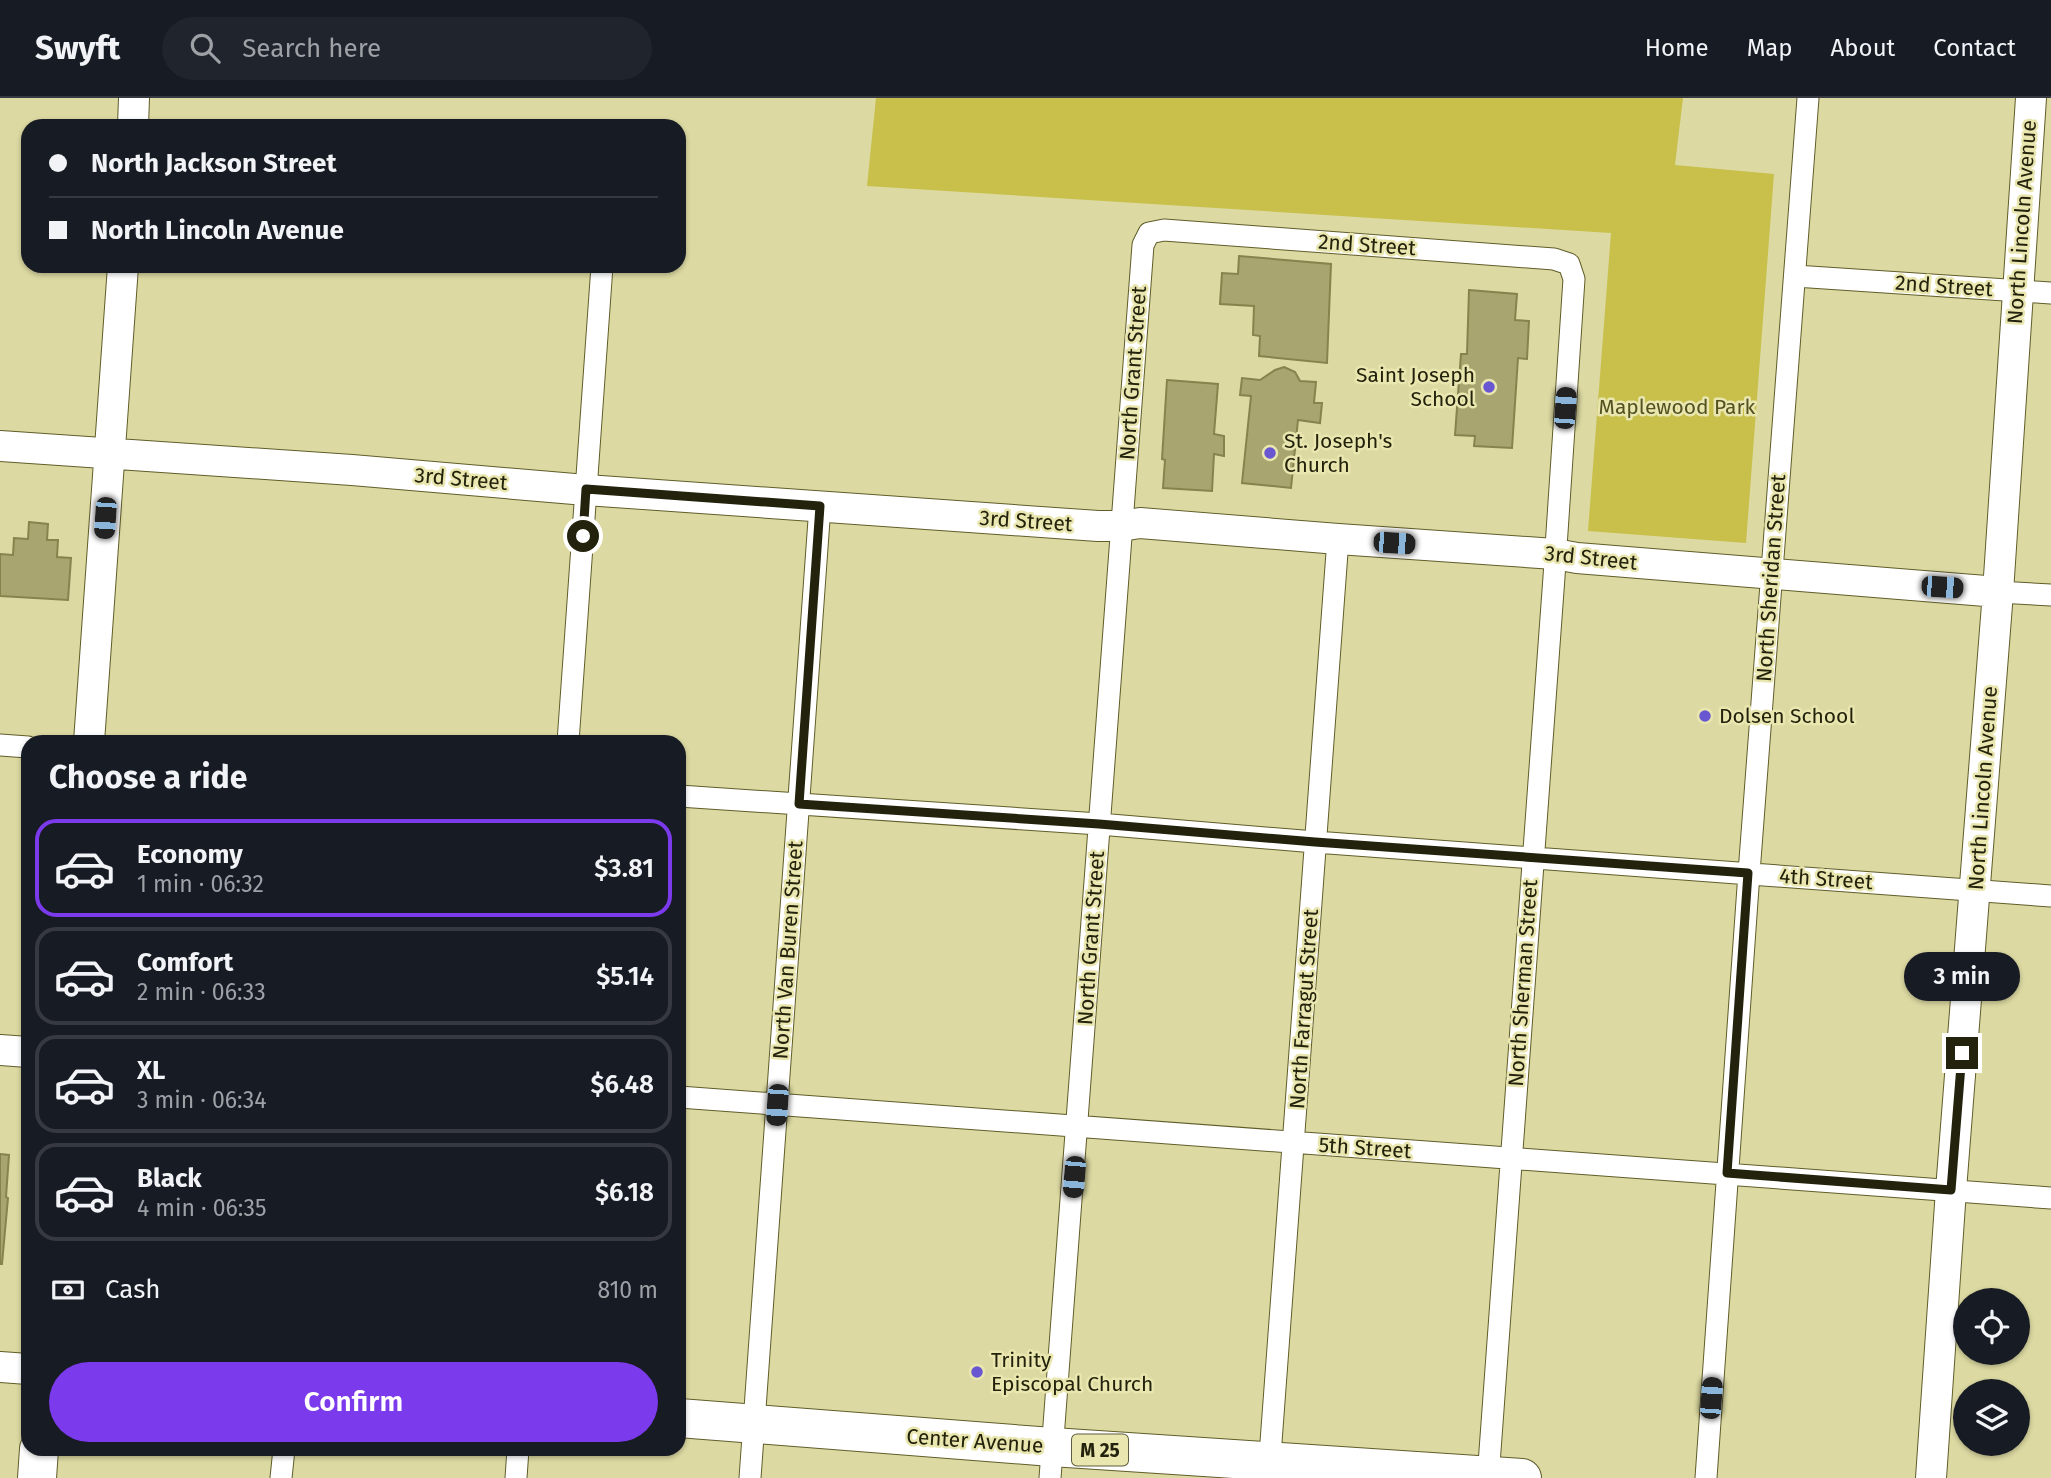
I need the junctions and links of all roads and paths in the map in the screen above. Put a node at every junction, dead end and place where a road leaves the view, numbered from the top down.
1 (134, 98) edge
2 (1808, 98) edge
3 (2031, 98) edge
4 (133, 119) edge
5 (1149, 233) joint
6 (123, 273) edge
7 (601, 273) edge
8 (1795, 276) junction
9 (1574, 278) joint
10 (2017, 290) junction
11 (2051, 293) edge
12 (0, 446) edge
13 (110, 453) junction
14 (586, 489) junction
15 (820, 506) junction
16 (1121, 526) junction
17 (1338, 539) junction
18 (1555, 554) junction
19 (1772, 574) junction
20 (1998, 592) junction
21 (2051, 595) edge
22 (90, 735) edge
23 (568, 735) edge
24 (0, 745) edge
25 (21, 746) edge
26 (686, 796) edge
27 (799, 804) junction
28 (1099, 824) junction
29 (1315, 842) junction
30 (1533, 857) junction
31 (1748, 873) junction
32 (1975, 889) junction
33 (2051, 895) edge
34 (0, 1050) edge
35 (21, 1052) edge
36 (686, 1098) edge
37 (777, 1105) junction
38 (1078, 1127) junction
39 (1294, 1143) junction
40 (1510, 1157) junction
41 (1727, 1173) junction
42 (1951, 1190) junction
43 (2051, 1198) edge
44 (0, 1367) edge
45 (21, 1368) edge
46 (686, 1419) edge
47 (755, 1424) junction
48 (39, 1456) edge
49 (283, 1456) edge
50 (518, 1456) edge
51 (1051, 1462) edge
52 (1269, 1470) edge
53 (1499, 1477) edge
54 (37, 1478) edge
55 (281, 1478) edge
56 (516, 1478) edge
57 (750, 1478) edge
58 (1706, 1478) edge
59 (1931, 1478) edge

1 - 4 street
2 - 8 street, North Sheridan Street
3 - 10 street, North Lincoln Avenue
5 - 9 street, 2nd Street
5 - 16 street, North Grant Street
6 - 13 street
7 - 14 street
8 - 10 street, 2nd Street
8 - 19 street, North Sheridan Street
9 - 18 street, North Sherman Street
10 - 11 street, 2nd Street
10 - 20 street, North Lincoln Avenue
12 - 13 street, 3rd Street
13 - 14 street, 3rd Street
13 - 22 street
14 - 15 street, 3rd Street
14 - 23 street
15 - 16 street, 3rd Street
15 - 27 street, North Van Buren Street
16 - 17 street, 3rd Street
16 - 28 street, North Grant Street
17 - 18 street, 3rd Street
17 - 29 street, North Farragut Street
18 - 19 street, 3rd Street
18 - 30 street, North Sherman Street
19 - 20 street, 3rd Street
19 - 31 street, North Sheridan Street
20 - 21 street, 3rd Street
20 - 32 street, North Lincoln Avenue
24 - 25 street
26 - 27 street, 4th Street
27 - 28 street, 4th Street
27 - 37 street, North Van Buren Street
28 - 29 street, 4th Street
28 - 38 street, North Grant Street
29 - 30 street, 4th Street
29 - 39 street, North Farragut Street
30 - 31 street, 4th Street
30 - 40 street, North Sherman Street
31 - 32 street, 4th Street
31 - 41 street, North Sheridan Street
32 - 33 street, 4th Street
32 - 42 street, North Lincoln Avenue
34 - 35 street
36 - 37 street, 5th Street
37 - 38 street, 5th Street
37 - 47 street, North Van Buren Street
38 - 39 street, 5th Street
38 - 51 street, North Grant Street
39 - 40 street, 5th Street
39 - 52 street, North Farragut Street
40 - 41 street, 5th Street
40 - 53 street, North Sherman Street
41 - 42 street, 5th Street
41 - 58 street, North Sheridan Street
42 - 43 street, 5th Street
42 - 59 street, North Lincoln Avenue
44 - 45 street
46 - 47 highway, Center Avenue / M 25
47 - 51 highway, Center Avenue / M 25
47 - 57 street, North Van Buren Street
48 - 54 highway
49 - 55 street
50 - 56 street
51 - 52 highway, Center Avenue / M 25
52 - 53 highway, Center Avenue / M 25

